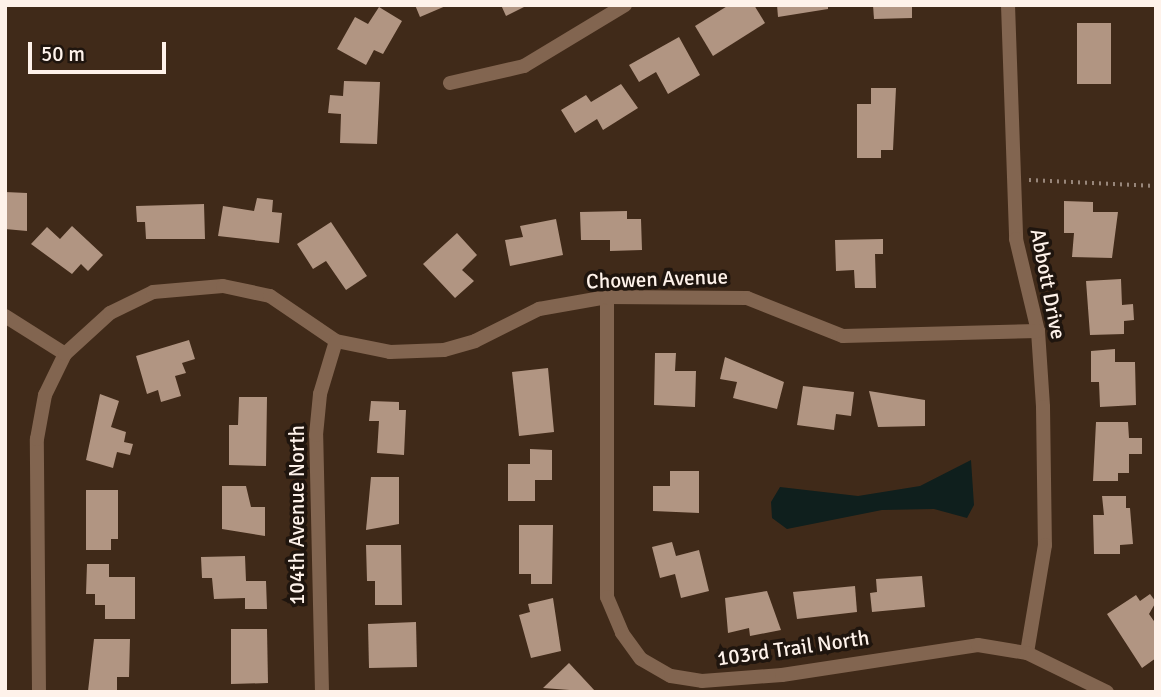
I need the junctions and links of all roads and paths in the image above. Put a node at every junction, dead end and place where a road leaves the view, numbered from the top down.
1 (625, 5) edge
2 (1008, 5) edge
3 (450, 83) dead end
4 (1014, 179) junction
5 (1156, 186) edge
6 (607, 298) junction
7 (5, 316) edge
8 (1038, 331) junction
9 (336, 341) junction
10 (65, 354) junction
11 (1027, 653) junction
12 (782, 676) junction
13 (39, 692) edge
14 (322, 692) edge
15 (786, 692) edge
16 (1107, 692) edge

1 - 3 street
2 - 4 street, Abbott Drive
4 - 5 path
4 - 8 street, Abbott Drive
6 - 8 street, Chowen Avenue
6 - 9 street, Chowen Avenue
6 - 12 street, 103rd Trail North
7 - 10 street
8 - 11 street, Abbott Drive
9 - 10 street, Chowen Avenue
9 - 14 street, 104th Avenue North
10 - 13 street
11 - 12 street, 103rd Trail North
11 - 16 street, 103rd Trail North
12 - 15 street

